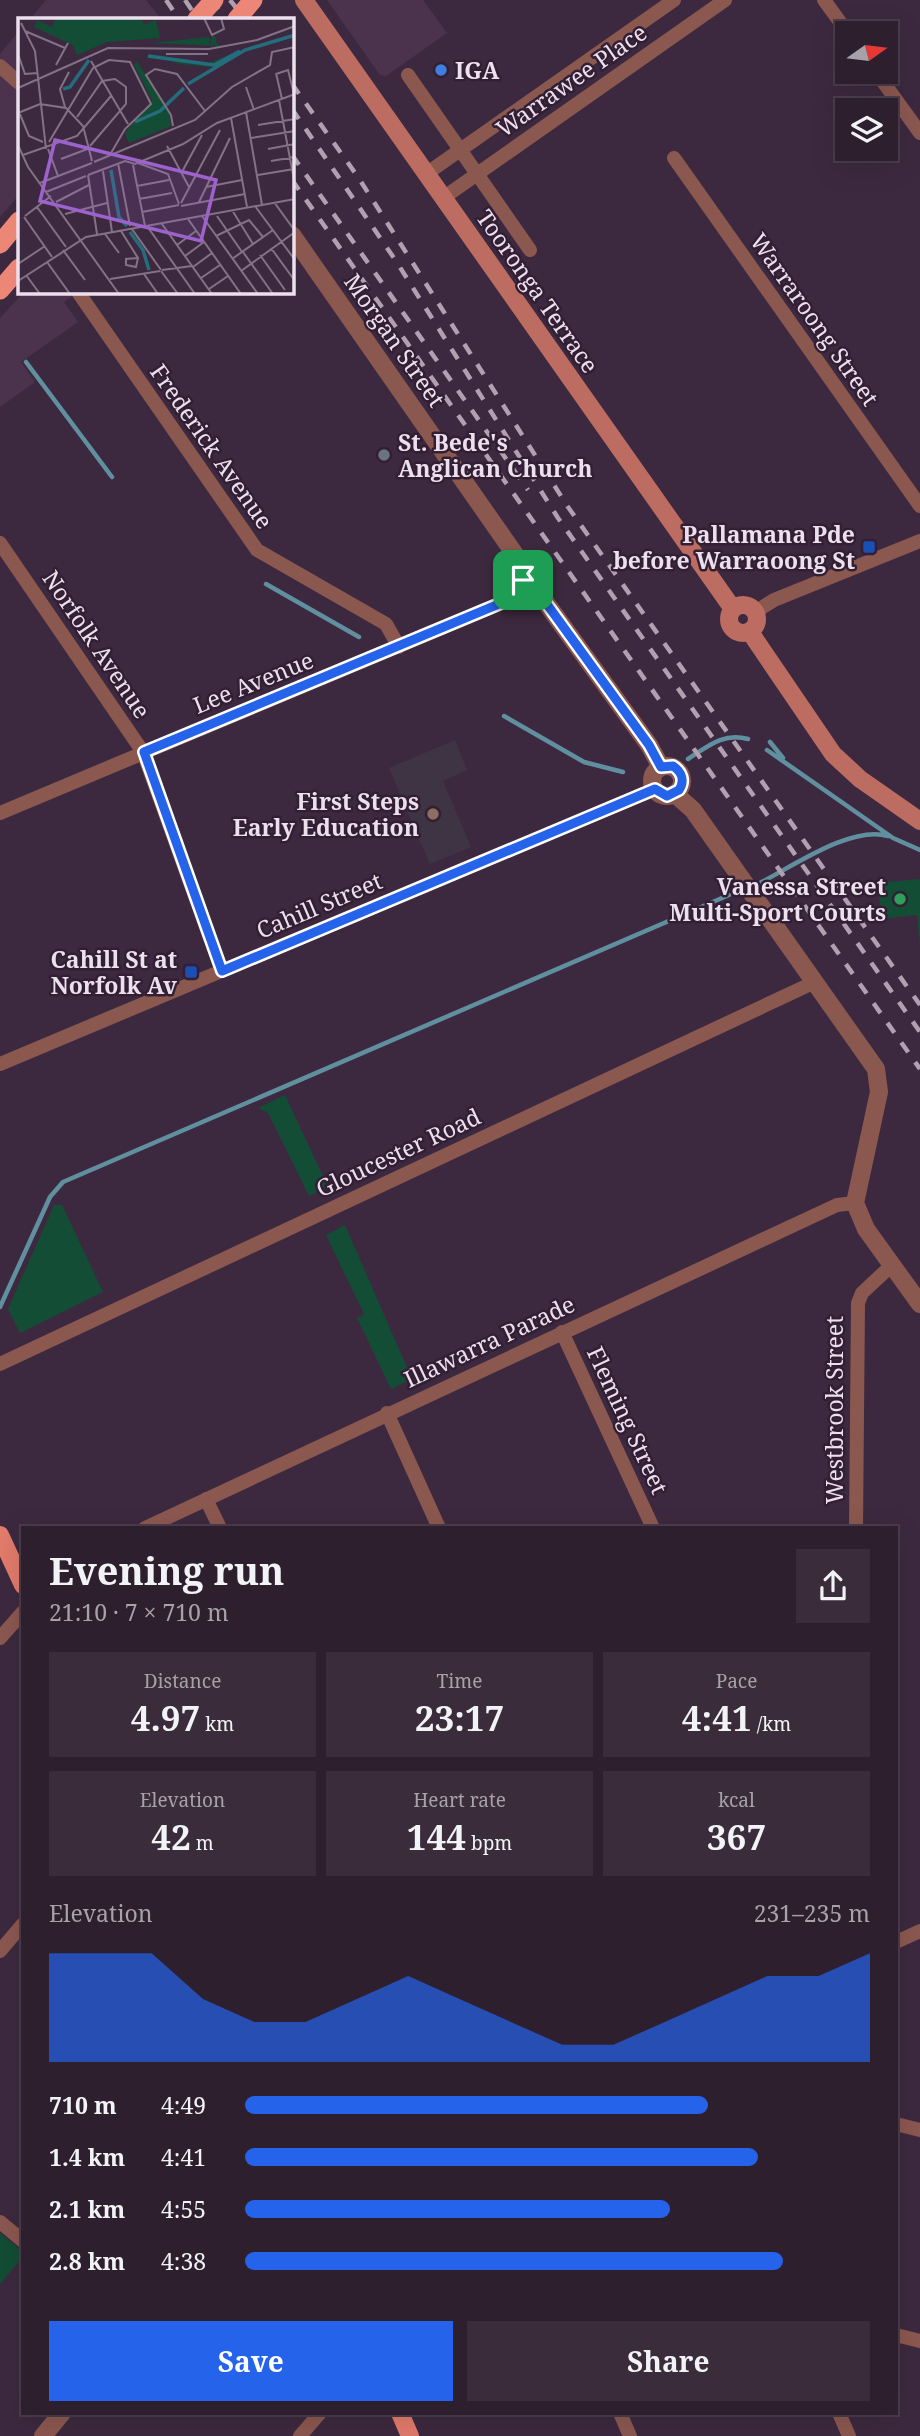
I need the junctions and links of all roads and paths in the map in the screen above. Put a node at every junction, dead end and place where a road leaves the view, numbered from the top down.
1 (214, 0) edge
2 (253, 0) edge
3 (303, 0) edge
4 (674, 0) edge
5 (724, 0) edge
6 (824, 0) edge
7 (198, 18) edge
8 (238, 18) edge
9 (839, 21) edge
10 (0, 66) edge
11 (408, 75) dead end
12 (18, 82) edge
13 (885, 84) edge
14 (920, 133) edge
15 (460, 150) junction
16 (674, 158) dead end
17 (426, 174) junction
18 (477, 174) junction
19 (443, 198) junction
20 (18, 223) edge
21 (294, 238) edge
22 (0, 244) edge
23 (530, 250) dead end
24 (18, 269) edge
25 (0, 290) edge
26 (79, 294) edge
27 (920, 506) edge
28 (920, 541) edge
29 (0, 543) edge
30 (530, 576) junction
31 (523, 594) junction
32 (541, 596) junction
33 (733, 609) junction
34 (755, 612) junction
35 (750, 632) junction
36 (399, 647) junction
37 (144, 752) junction
38 (661, 767) junction
39 (655, 789) junction
40 (676, 794) junction
41 (0, 813) edge
42 (920, 821) edge
43 (222, 971) junction
44 (815, 982) junction
45 (0, 1064) edge
46 (855, 1203) junction
47 (892, 1265) junction
48 (920, 1304) edge
49 (562, 1332) junction
50 (0, 1364) edge
51 (387, 1413) junction
52 (206, 1499) junction
53 (149, 1526) edge
54 (219, 1526) edge
55 (438, 1526) edge
56 (652, 1526) edge
57 (856, 1526) edge
58 (0, 1535) edge
59 (21, 1581) edge
60 (21, 1614) edge
61 (0, 1639) edge
62 (21, 1926) edge
63 (920, 1931) edge
64 (898, 1941) edge
65 (0, 1951) edge
66 (898, 2124) edge
67 (920, 2130) edge
68 (0, 2222) edge
69 (21, 2239) edge
70 (898, 2336) edge
71 (920, 2341) edge
72 (60, 2415) edge
73 (318, 2415) edge
74 (401, 2415) edge
75 (621, 2415) edge
76 (840, 2415) edge
77 (43, 2436) edge
78 (300, 2436) edge
79 (410, 2436) edge
80 (630, 2436) edge
81 (849, 2436) edge

1 - 7 highway, bridge
2 - 8 highway, bridge
3 - 17 main road, Tooronga Terrace
4 - 15 street, Warrawee Place
5 - 18 street, Warrawee Place
6 - 9 street
10 - 12 street
11 - 15 street
13 - 14 street
15 - 17 street, Warrawee Place
15 - 18 street
16 - 27 street, Warraroong Street
17 - 19 main road, Tooronga Terrace
18 - 19 street, Warrawee Place
18 - 23 street
19 - 33 main road, Tooronga Terrace
20 - 22 highway
21 - 30 street, Morgan Street
24 - 25 highway
26 - 36 street, Frederick Avenue
28 - 34 street
29 - 37 street, Norfolk Avenue
30 - 31 street
30 - 32 street
31 - 32 street
31 - 36 street, Lee Avenue
32 - 38 street
33 - 34 main road
33 - 35 main road
34 - 35 main road
35 - 42 main road
36 - 37 street, Lee Avenue
37 - 41 street, Lee Avenue
37 - 43 street, Norfolk Avenue
38 - 39 street
38 - 40 street
39 - 40 street
39 - 43 street, Cahill Street
40 - 44 street
43 - 45 street, Cahill Street
44 - 46 street
44 - 50 street, Gloucester Road
46 - 47 street
46 - 49 street, Illawarra Parade
47 - 48 street
47 - 57 street, Westbrook Street
49 - 51 street, Illawarra Parade
49 - 56 street, Fleming Street
51 - 52 street, Illawarra Parade
51 - 55 street
52 - 53 street, Illawarra Parade
52 - 54 street
58 - 59 main road
60 - 61 street
62 - 65 street
63 - 64 street
66 - 67 street
68 - 69 street
70 - 71 street
72 - 77 street
73 - 78 street
74 - 79 main road
75 - 80 street
76 - 81 street

